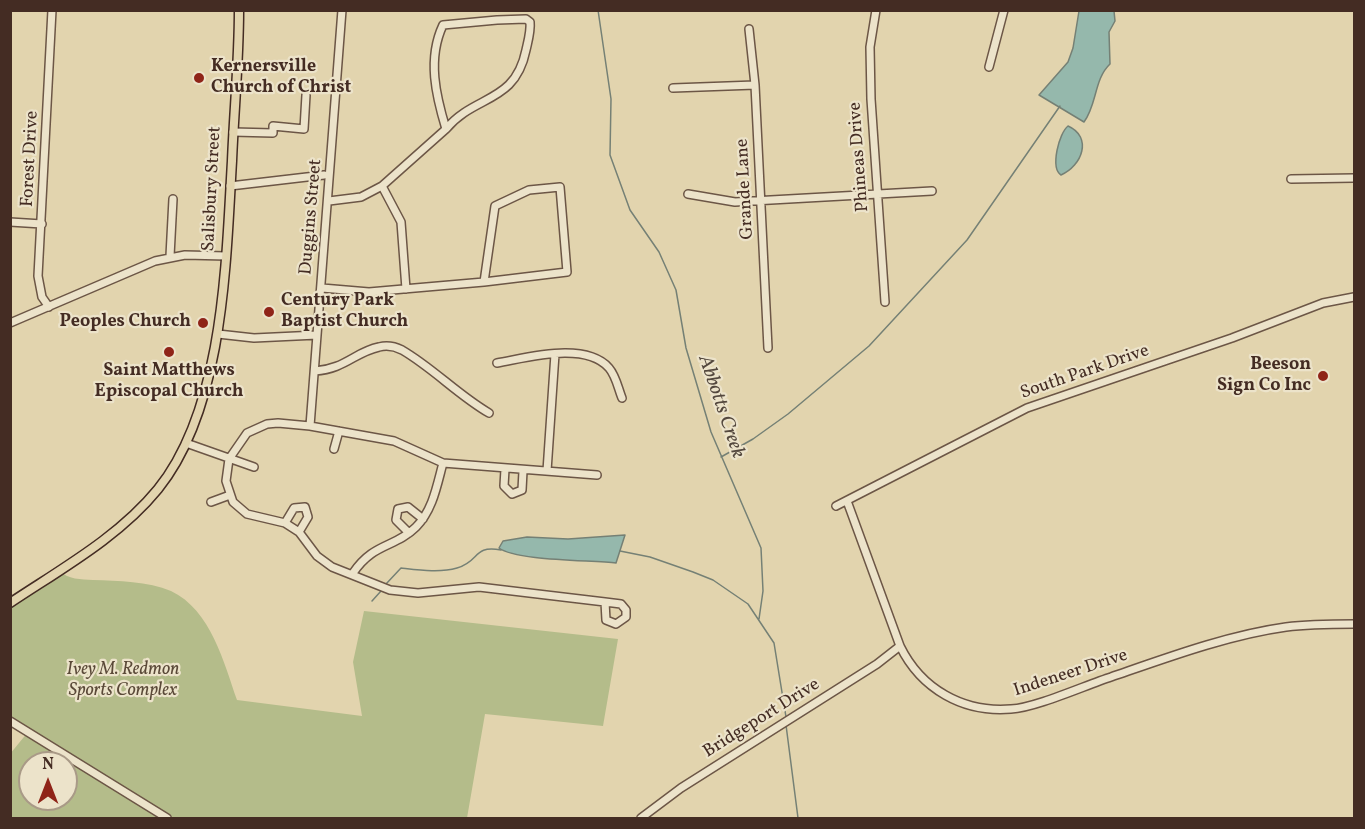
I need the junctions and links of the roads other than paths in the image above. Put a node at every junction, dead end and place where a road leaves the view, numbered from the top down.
1 (52, 10) edge
2 (240, 10) edge
3 (342, 10) edge
4 (876, 10) edge
5 (1004, 10) edge
6 (749, 29) dead end
7 (989, 67) dead end
8 (755, 85) junction
9 (673, 88) dead end
10 (306, 95) dead end
11 (446, 129) junction
12 (233, 132) junction
13 (324, 175) dead end
14 (1353, 178) edge
15 (1292, 179) dead end
16 (230, 186) junction
17 (382, 186) junction
18 (932, 191) dead end
19 (878, 192) junction
20 (688, 194) dead end
21 (173, 200) dead end
22 (328, 201) junction
23 (762, 201) junction
24 (10, 222) edge
25 (42, 224) junction
26 (170, 256) junction
27 (226, 256) junction
28 (484, 282) junction
29 (322, 288) junction
30 (406, 289) junction
31 (1354, 297) edge
32 (885, 302) dead end
33 (49, 307) junction
34 (10, 323) edge
35 (218, 334) junction
36 (317, 335) junction
37 (768, 348) dead end
38 (555, 354) junction
39 (497, 363) dead end
40 (315, 371) junction
41 (622, 398) dead end
42 (489, 413) dead end
43 (310, 426) junction
44 (339, 431) junction
45 (186, 443) junction
46 (334, 449) dead end
47 (229, 459) junction
48 (443, 463) junction
49 (254, 467) dead end
50 (505, 469) junction
51 (523, 471) junction
52 (547, 471) junction
53 (597, 475) dead end
54 (230, 495) junction
55 (847, 501) junction
56 (211, 502) dead end
57 (836, 506) dead end
58 (423, 519) junction
59 (285, 523) junction
60 (299, 532) junction
61 (409, 533) junction
62 (353, 573) junction
63 (605, 602) dead end
64 (10, 603) edge
65 (1354, 624) edge
66 (900, 646) junction
67 (10, 722) edge
68 (167, 819) edge
69 (641, 819) edge

1 - 25 street, Forest Drive
2 - 12 main road, Salisbury Street
3 - 22 street, Duggins Street
4 - 19 street, Phineas Drive
5 - 7 street
6 - 8 street, Grande Lane
8 - 9 street
8 - 23 street, Grande Lane
10 - 12 street
11 - 11 street
11 - 17 street
12 - 16 main road, Salisbury Street
13 - 16 street
14 - 15 street
16 - 27 main road, Salisbury Street
17 - 22 street
17 - 30 street
18 - 19 street
19 - 23 street
19 - 32 street, Phineas Drive
20 - 23 street
21 - 26 street
22 - 29 street, Duggins Street
23 - 37 street, Grande Lane
24 - 25 street
25 - 33 street, Forest Drive
26 - 27 street
26 - 33 street
27 - 35 main road, Salisbury Street
28 - 28 street
28 - 30 street
29 - 30 street
29 - 36 street, Duggins Street
31 - 55 street, South Park Drive
33 - 34 street
35 - 36 street
35 - 45 main road, Salisbury Street
36 - 40 street, Duggins Street
38 - 39 street
38 - 41 street
38 - 52 street
40 - 42 street
40 - 43 street, Duggins Street
43 - 44 street
43 - 47 street
44 - 46 street
44 - 48 street
45 - 47 street
45 - 64 main road, Salisbury Street
47 - 49 street
47 - 54 street
48 - 50 street
48 - 58 street
50 - 51 street
50 - 51 street
51 - 52 street
52 - 53 street
54 - 56 street
54 - 59 street
55 - 57 street, South Park Drive
55 - 66 street, Indeneer Drive
58 - 61 street
58 - 61 street
59 - 60 street
59 - 60 street
60 - 62 street
61 - 62 street
62 - 63 street
65 - 66 street, Indeneer Drive
66 - 69 street, Bridgeport Drive
67 - 68 street

